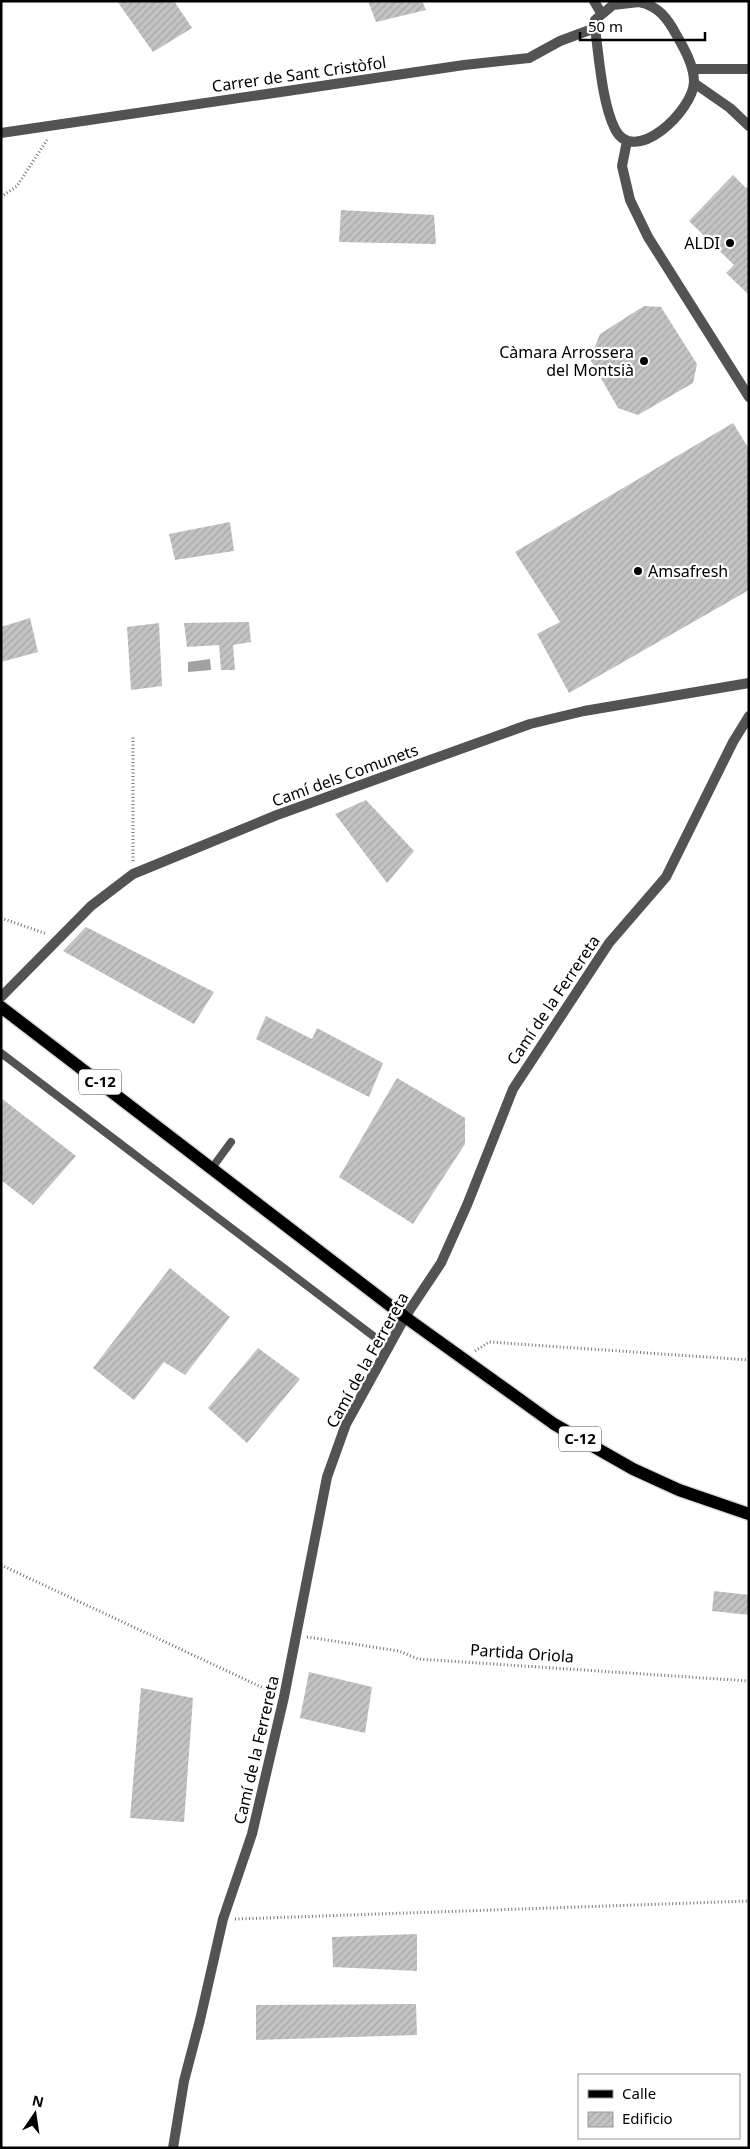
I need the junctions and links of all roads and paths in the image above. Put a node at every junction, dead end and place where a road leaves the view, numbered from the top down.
1 (594, 1) edge
2 (650, 3) edge
3 (601, 14) junction
4 (595, 28) junction
5 (692, 69) junction
6 (749, 69) edge
7 (694, 83) junction
8 (56, 125) junction
9 (749, 126) edge
10 (1, 132) edge
11 (627, 141) junction
12 (1, 197) edge
13 (749, 397) edge
14 (749, 683) edge
15 (749, 716) edge
16 (133, 735) dead end
17 (133, 874) junction
18 (1, 918) edge
19 (60, 938) junction
20 (1, 997) edge
21 (1, 1008) edge
22 (1, 1053) edge
23 (231, 1142) dead end
24 (212, 1168) junction
25 (406, 1317) junction
26 (389, 1348) junction
27 (749, 1360) edge
28 (466, 1362) junction
29 (749, 1514) edge
30 (1, 1565) edge
31 (296, 1635) junction
32 (749, 1681) edge
33 (284, 1697) junction
34 (749, 1901) edge
35 (223, 1919) junction
36 (172, 2148) edge

1 - 3 street
2 - 3 street
2 - 5 street
3 - 4 street
4 - 8 street, Carrer de Sant Cristòfol
4 - 11 street
5 - 6 street
5 - 7 street
7 - 9 street
7 - 11 street
8 - 10 street, Carrer de Sant Cristòfol
8 - 12 path
11 - 13 street
14 - 17 street, Camí dels Comunets
15 - 25 street, Camí de la Ferrereta
16 - 17 path
17 - 19 street, Camí dels Comunets
18 - 19 path
19 - 20 street, Camí dels Comunets
21 - 24 main road, C-12
22 - 26 lane
23 - 24 lane
24 - 25 main road, C-12
25 - 26 street, Camí de la Ferrereta
25 - 28 main road, C-12
26 - 31 street, Camí de la Ferrereta
27 - 28 path
28 - 29 main road, C-12
30 - 33 path
31 - 32 path, Partida Oriola
31 - 33 street, Camí de la Ferrereta
33 - 35 street, Camí de la Ferrereta
34 - 35 path
35 - 36 street, Camí de la Ferrereta

